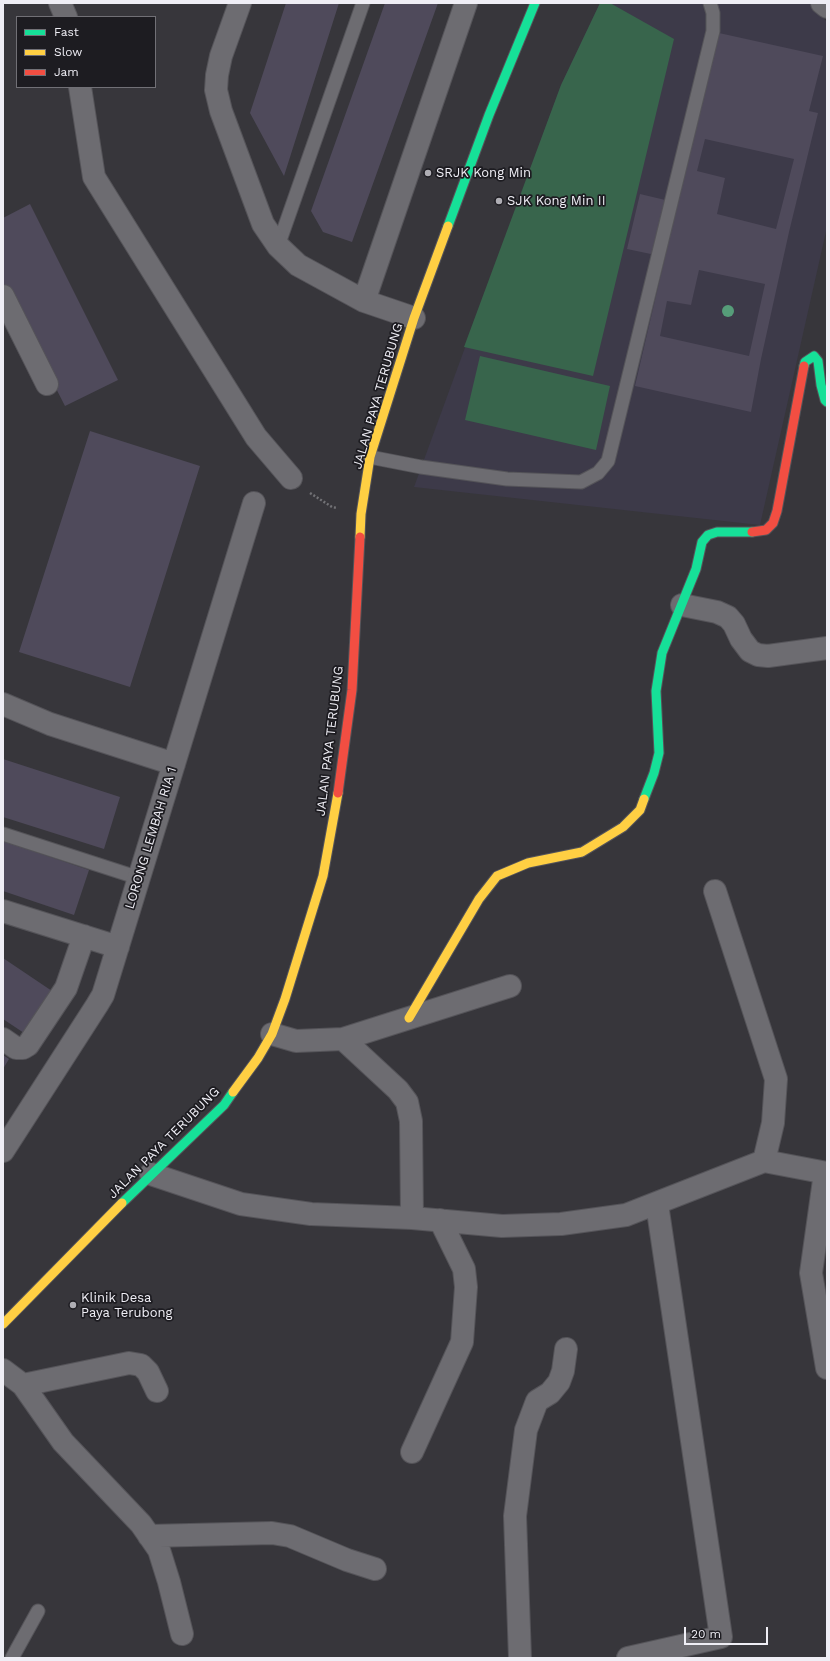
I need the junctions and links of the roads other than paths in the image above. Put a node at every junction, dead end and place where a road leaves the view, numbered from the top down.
1 (60, 3) edge
2 (240, 3) edge
3 (363, 3) edge
4 (466, 3) edge
5 (535, 3) edge
6 (710, 3) edge
7 (822, 3) edge
8 (827, 7) edge
9 (66, 16) edge
10 (80, 88) edge
11 (278, 246) junction
12 (3, 296) edge
13 (364, 301) junction
14 (414, 318) junction
15 (47, 384) dead end
16 (827, 402) edge
17 (370, 457) junction
18 (291, 478) road end
19 (254, 503) dead end
20 (682, 605) junction
21 (827, 648) edge
22 (3, 704) edge
23 (174, 764) junction
24 (3, 834) edge
25 (139, 878) junction
26 (715, 891) dead end
27 (3, 910) edge
28 (84, 936) junction
29 (118, 947) junction
30 (510, 986) dead end
31 (409, 1018) junction
32 (272, 1034) junction
33 (3, 1039) edge
34 (343, 1039) junction
35 (7, 1137) edge
36 (764, 1161) junction
37 (826, 1173) edge
38 (151, 1174) junction
39 (657, 1204) junction
40 (412, 1218) junction
41 (440, 1220) junction
42 (3, 1324) edge
43 (566, 1349) dead end
44 (827, 1368) edge
45 (3, 1370) edge
46 (23, 1385) junction
47 (157, 1391) dead end
48 (412, 1452) dead end
49 (149, 1536) junction
50 (375, 1569) dead end
51 (38, 1611) dead end
52 (182, 1634) dead end
53 (12, 1658) edge
54 (520, 1658) edge
55 (628, 1658) edge

1 - 9 street
2 - 11 street
3 - 11 lane
4 - 13 street
5 - 14 main road, JALAN PAYA TERUBUNG
6 - 17 lane
7 - 8 street
10 - 18 street
11 - 13 street
12 - 15 street
13 - 14 street
14 - 17 main road, JALAN PAYA TERUBUNG
16 - 20 main road
17 - 32 main road, JALAN PAYA TERUBUNG
19 - 23 street, LORONG LEMBAH RIA 1
20 - 21 street
20 - 31 main road
22 - 23 street
23 - 25 street, LORONG LEMBAH RIA 1
24 - 25 lane
25 - 29 street, LORONG LEMBAH RIA 1
26 - 36 street
27 - 28 street
28 - 29 street
28 - 33 street
29 - 35 street, LORONG LEMBAH RIA 1
30 - 31 street
31 - 34 street
32 - 34 street
32 - 38 main road, JALAN PAYA TERUBUNG
34 - 40 street
36 - 37 street
36 - 39 street
37 - 44 street
38 - 40 street
38 - 42 main road, JALAN PAYA TERUBUNG
39 - 41 street
39 - 55 street
40 - 41 street
41 - 48 street
43 - 54 street
45 - 46 street
46 - 47 street
46 - 49 street
49 - 50 street
49 - 52 street
51 - 53 lane

